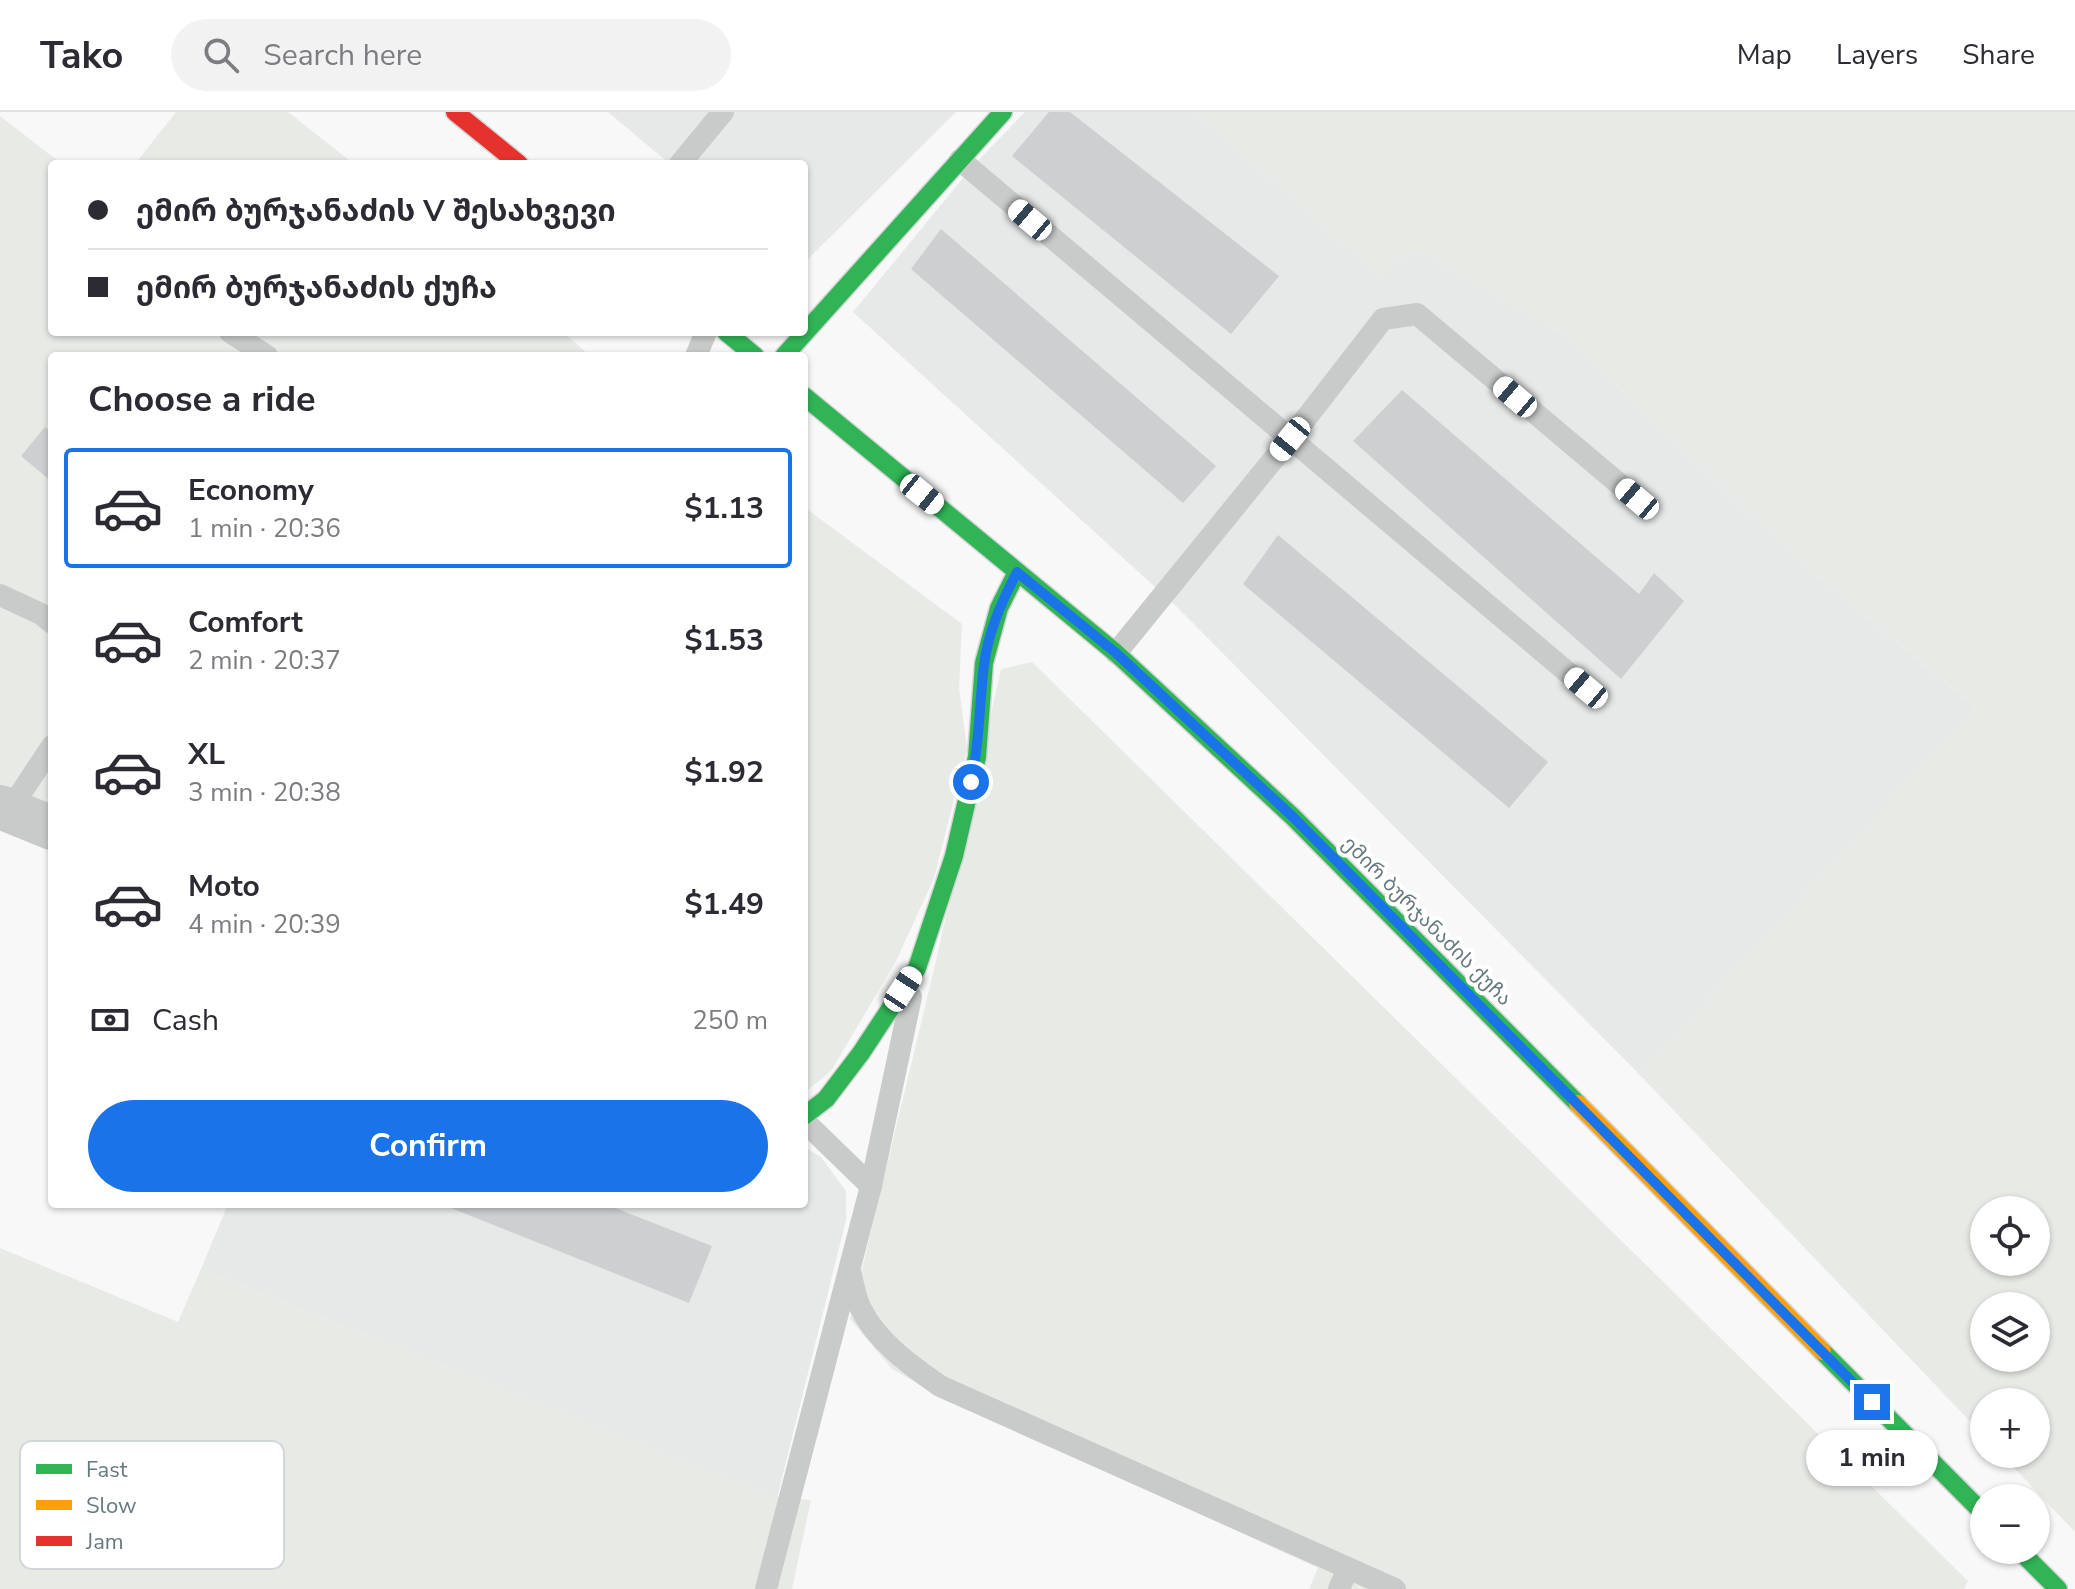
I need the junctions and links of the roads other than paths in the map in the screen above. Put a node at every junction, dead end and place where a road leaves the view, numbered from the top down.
1 (455, 112) edge
2 (723, 112) edge
3 (1003, 112) edge
4 (514, 160) edge
5 (683, 160) edge
6 (960, 160) junction
7 (808, 329) edge
8 (236, 336) edge
9 (731, 336) edge
10 (802, 336) edge
11 (261, 352) edge
12 (750, 352) edge
13 (788, 352) edge
14 (808, 399) edge
15 (1290, 439) junction
16 (1637, 499) dead end
17 (1017, 572) junction
18 (0, 595) edge
19 (48, 620) edge
20 (1116, 653) junction
21 (1586, 688) dead end
22 (48, 751) edge
23 (4, 809) edge
24 (48, 826) edge
25 (917, 968) junction
26 (808, 1115) edge
27 (808, 1123) edge
28 (871, 1186) junction
29 (850, 1271) junction
30 (1970, 1500) edge
31 (2033, 1564) edge
32 (1348, 1568) junction
33 (766, 1589) edge
34 (1339, 1589) edge
35 (1395, 1589) edge
36 (2058, 1589) edge

1 - 4 street
2 - 5 lane
3 - 6 street
6 - 7 street
6 - 15 lane
8 - 11 lane
9 - 12 street
10 - 13 street
14 - 17 street, ემირ ბურჯანაძის ქუჩა
15 - 16 lane
15 - 20 lane
15 - 21 lane
17 - 20 street, ემირ ბურჯანაძის ქუჩა
17 - 25 street
18 - 19 lane
20 - 30 street, ემირ ბურჯანაძის ქუჩა
22 - 23 lane
23 - 24 street
25 - 26 street
25 - 28 lane
27 - 28 lane
28 - 29 lane
29 - 32 lane
29 - 33 lane
31 - 36 street
32 - 34 lane
32 - 35 lane

